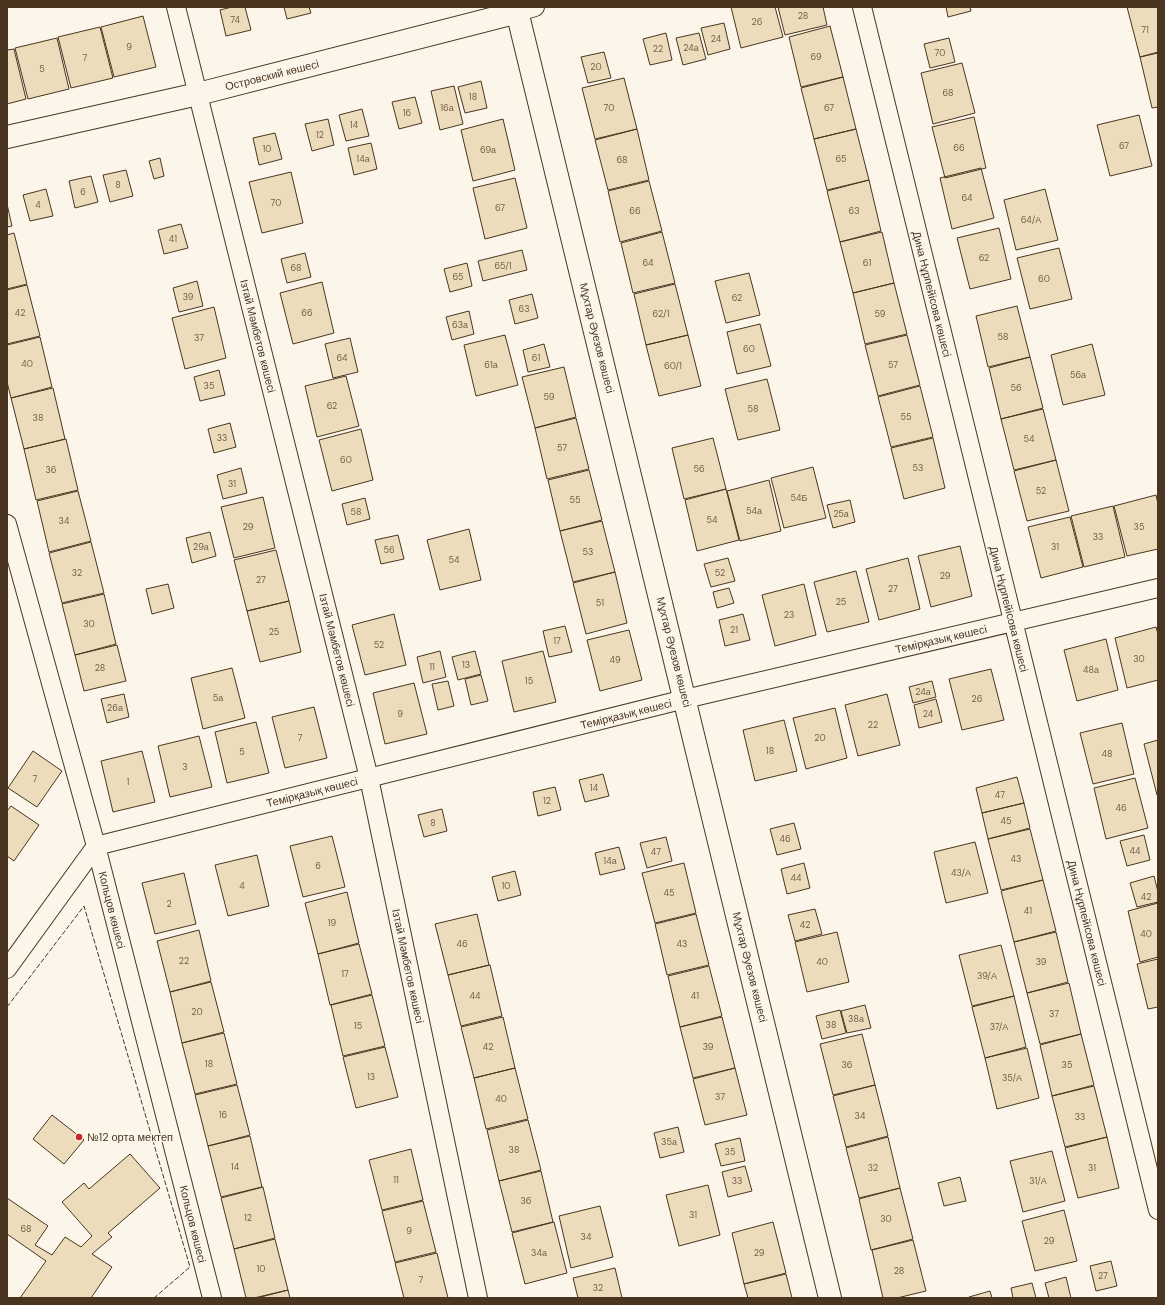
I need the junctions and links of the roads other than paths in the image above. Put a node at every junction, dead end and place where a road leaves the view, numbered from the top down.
1 (176, 7) edge
2 (862, 7) edge
3 (523, 9) edge
4 (198, 94) junction
5 (7, 137) edge
6 (7, 524) edge
7 (1158, 588) edge
8 (1012, 622) junction
9 (685, 699) junction
10 (369, 778) junction
11 (96, 846) junction
12 (7, 969) edge
13 (1158, 1210) edge
14 (212, 1298) edge
15 (478, 1298) edge
16 (830, 1298) edge

1 - 4 street, Ізтай Мәмбетов көшесі
2 - 8 street, Дина Нұрпейісова көшесі
3 - 4 street, Островский көшесі
3 - 9 street, Мұхтар Әуезов көшесі
4 - 5 street, Островский көшесі
4 - 10 street, Ізтай Мәмбетов көшесі
6 - 11 street, Кольцов көшесі
7 - 8 street, Темірқазық көшесі
8 - 9 street, Темірқазық көшесі
8 - 13 street, Дина Нұрпейісова көшесі
9 - 10 street, Темірқазық көшесі
9 - 16 street, Мұхтар Әуезов көшесі
10 - 11 street, Темірқазық көшесі
10 - 15 street, Ізтай Мәмбетов көшесі
11 - 12 street
11 - 14 street, Кольцов көшесі

